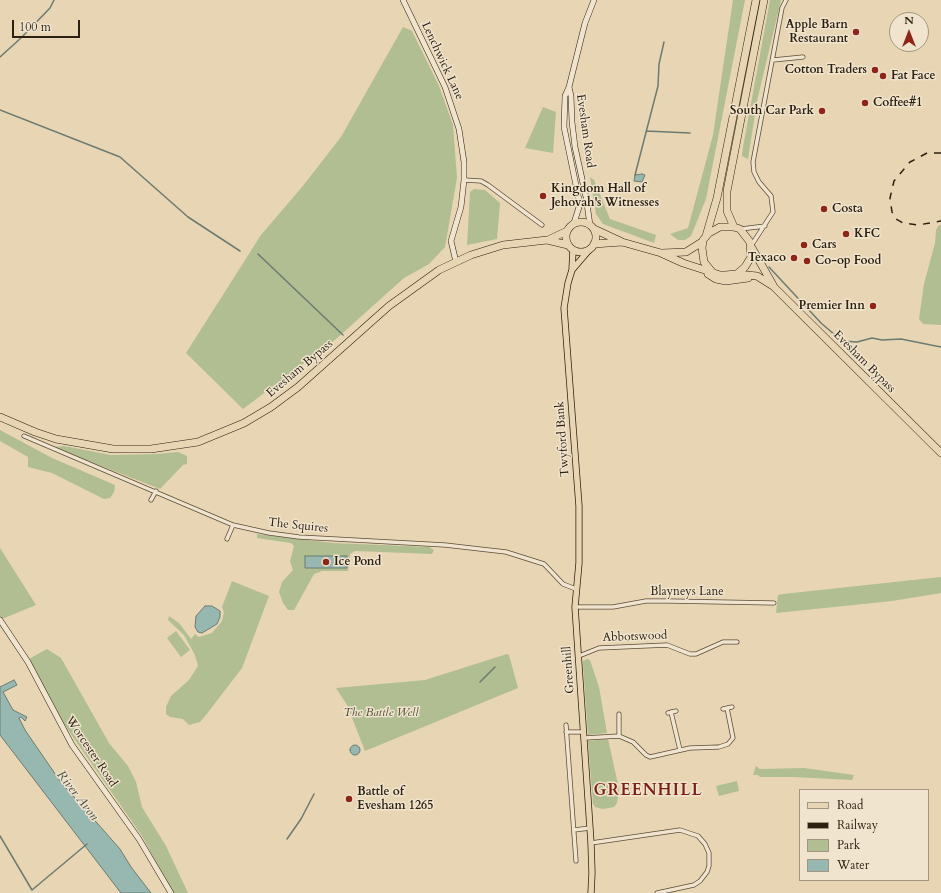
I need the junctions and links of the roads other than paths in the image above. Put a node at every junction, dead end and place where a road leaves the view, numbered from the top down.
1 (403, 0) edge
2 (594, 0) edge
3 (756, 0) edge
4 (764, 0) edge
5 (786, 0) edge
6 (803, 57) dead end
7 (773, 60) junction
8 (569, 87) junction
9 (464, 180) junction
10 (574, 224) junction
11 (542, 225) dead end
12 (765, 226) junction
13 (592, 227) junction
14 (737, 228) junction
15 (567, 231) junction
16 (704, 239) junction
17 (548, 240) junction
18 (622, 242) junction
19 (592, 246) junction
20 (570, 247) junction
21 (751, 247) junction
22 (661, 253) junction
23 (456, 262) junction
24 (699, 268) junction
25 (572, 270) junction
26 (714, 272) junction
27 (737, 274) junction
28 (773, 286) junction
29 (782, 295) junction
30 (0, 417) edge
31 (24, 436) dead end
32 (941, 453) edge
33 (156, 491) junction
34 (151, 500) dead end
35 (233, 525) junction
36 (227, 538) dead end
37 (576, 589) junction
38 (774, 603) dead end
39 (575, 607) junction
40 (0, 620) edge
41 (737, 642) dead end
42 (579, 656) junction
43 (732, 707) dead end
44 (676, 711) dead end
45 (619, 714) dead end
46 (566, 725) dead end
47 (566, 732) junction
48 (584, 735) junction
49 (619, 736) junction
50 (733, 738) junction
51 (738, 742) dead end
52 (680, 750) junction
53 (590, 828) junction
54 (574, 830) junction
55 (591, 843) junction
56 (576, 860) dead end
57 (686, 888) junction
58 (172, 893) edge
59 (591, 893) edge
60 (657, 893) edge
61 (687, 893) edge

1 - 9 main road, Lenchwick Lane
2 - 8 main road, Evesham Road
3 - 16 highway
4 - 14 highway
5 - 7 street
6 - 7 street
7 - 12 street
8 - 10 main road, Evesham Road
8 - 13 main road, Evesham Road
9 - 11 street
9 - 23 main road, Lenchwick Lane
10 - 13 highway
10 - 15 highway
12 - 14 street
12 - 21 street
13 - 18 highway
13 - 19 highway
14 - 16 highway
14 - 21 highway
15 - 17 highway, Evesham Bypass
15 - 20 highway
16 - 22 highway
16 - 26 highway
17 - 20 highway, Evesham Bypass
17 - 23 highway, Evesham Bypass
18 - 19 highway
18 - 22 highway
19 - 20 highway
19 - 25 main road, Twyford Bank
20 - 25 main road, Twyford Bank
21 - 27 highway
21 - 28 highway, Evesham Bypass
22 - 24 highway
23 - 30 highway, Evesham Bypass
24 - 26 highway
24 - 29 highway
25 - 37 main road, Twyford Bank
26 - 27 highway
27 - 28 highway, Evesham Bypass
28 - 29 highway, Evesham Bypass
29 - 32 highway, Evesham Bypass
31 - 33 street, The Squires
33 - 34 street
33 - 35 street, The Squires
35 - 36 street
35 - 37 street, The Squires
37 - 39 main road, Twyford Bank
38 - 39 street, Blayneys Lane
39 - 42 main road, Greenhill
40 - 58 main road, Worcester Road
41 - 42 street, Abbotswood
42 - 48 main road, Greenhill
43 - 50 street
44 - 52 street
45 - 49 street
46 - 47 street
47 - 48 street
47 - 54 street
48 - 49 street
48 - 53 main road, Greenhill
49 - 52 street
50 - 51 street
50 - 52 street
53 - 54 street
53 - 55 main road, Greenhill
54 - 56 street
55 - 57 street
55 - 59 main road, Greenhill
57 - 60 street
57 - 61 street

